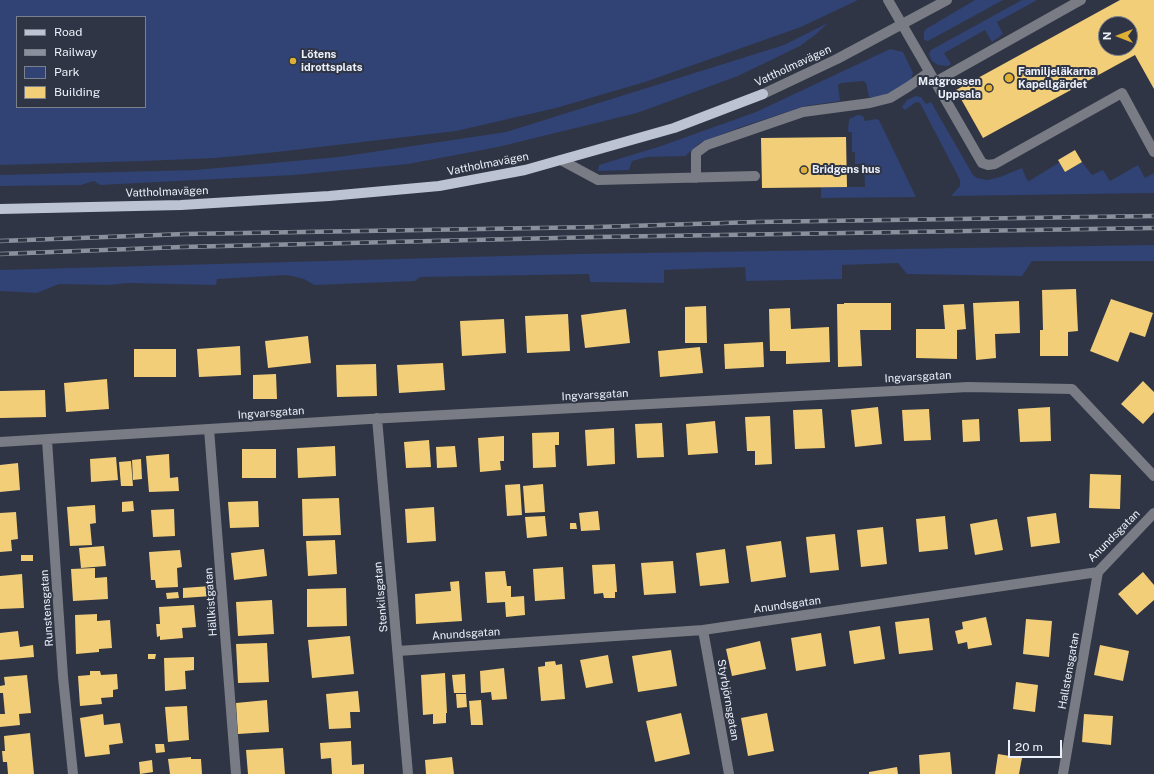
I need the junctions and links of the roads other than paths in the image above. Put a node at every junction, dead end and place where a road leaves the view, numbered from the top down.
1 (888, 0) edge
2 (947, 0) edge
3 (1081, 0) edge
4 (902, 25) junction
5 (929, 72) junction
6 (935, 82) junction
7 (763, 94) joint
8 (1154, 152) edge
9 (561, 160) junction
10 (756, 176) dead end
11 (696, 178) junction
12 (0, 209) edge
13 (377, 418) junction
14 (210, 428) junction
15 (47, 440) junction
16 (0, 442) edge
17 (1154, 476) edge
18 (1154, 513) edge
19 (1098, 572) junction
20 (703, 630) junction
21 (398, 651) junction
22 (73, 774) edge
23 (236, 774) edge
24 (408, 774) edge
25 (729, 774) edge
26 (1063, 774) edge

1 - 4 street
2 - 4 street, Vattholmavägen
3 - 6 street
4 - 5 street
4 - 7 street, Vattholmavägen
5 - 6 street
5 - 11 street
6 - 8 street
7 - 9 main road, Vattholmavägen
9 - 11 street
9 - 12 main road, Vattholmavägen
10 - 11 street
13 - 14 street, Ingvarsgatan
13 - 17 street, Ingvarsgatan
13 - 21 street, Stenkilsgatan
14 - 15 street, Ingvarsgatan
14 - 23 street, Hällkistgatan
15 - 16 street, Ingvarsgatan
15 - 22 street, Runstensgatan
18 - 19 street, Anundsgatan
19 - 20 street, Anundsgatan
19 - 26 street, Hallstensgatan
20 - 21 street, Anundsgatan
20 - 25 street, Styrbjörnsgatan
21 - 24 street, Stenkilsgatan

